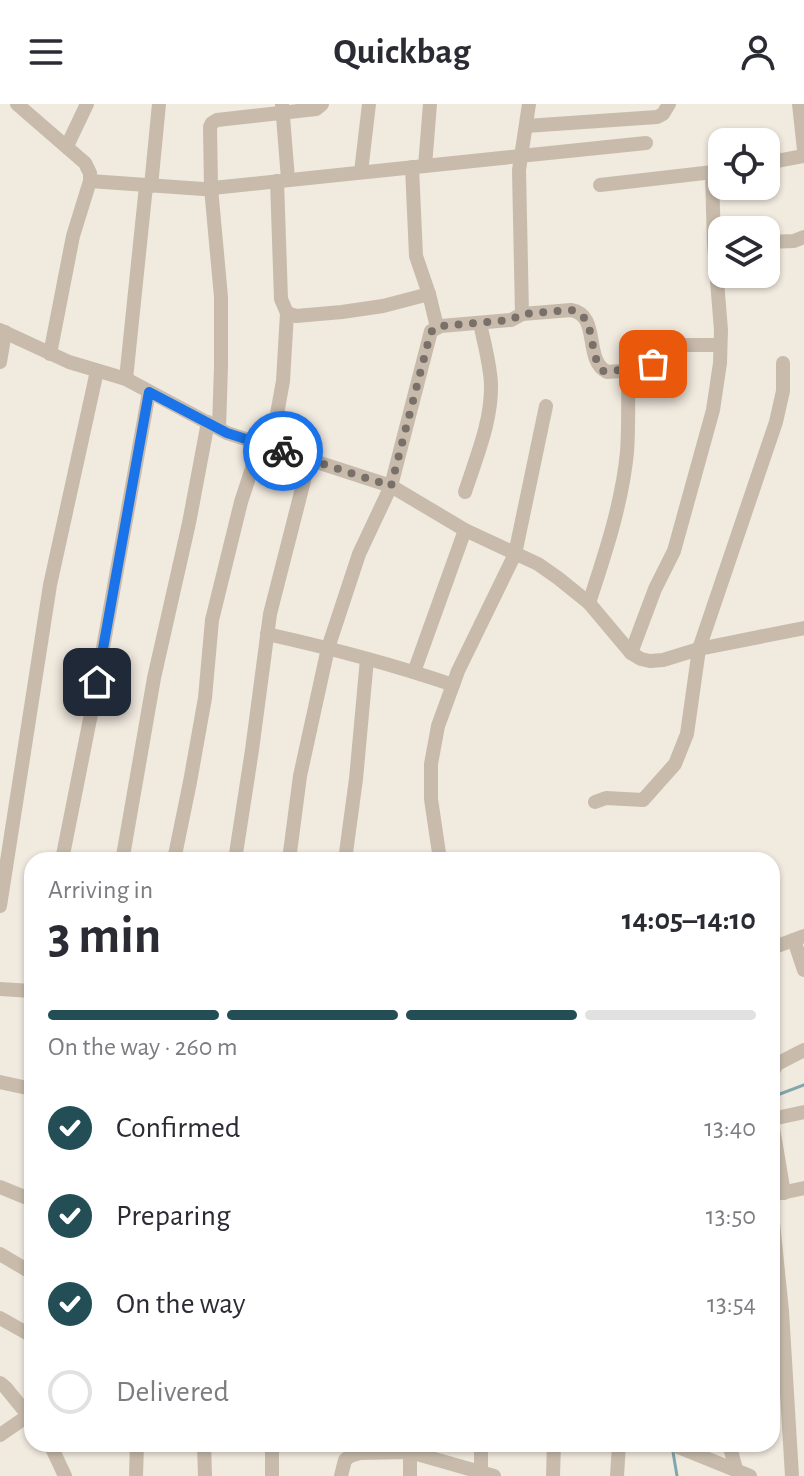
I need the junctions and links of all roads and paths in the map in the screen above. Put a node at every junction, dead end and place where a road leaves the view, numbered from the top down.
1 (17, 104) edge
2 (87, 104) edge
3 (159, 104) edge
4 (322, 104) edge
5 (369, 104) edge
6 (430, 104) edge
7 (529, 104) edge
8 (669, 104) edge
9 (799, 104) edge
10 (282, 108) edge
11 (526, 126) junction
12 (646, 143) dead end
13 (67, 146) junction
14 (804, 153) edge
15 (521, 156) junction
16 (780, 159) edge
17 (418, 166) junction
18 (361, 172) junction
19 (708, 173) edge
20 (283, 180) junction
21 (90, 181) junction
22 (600, 185) dead end
23 (148, 186) junction
24 (211, 188) junction
25 (804, 237) edge
26 (780, 242) edge
27 (719, 288) edge
28 (429, 294) junction
29 (287, 313) junction
30 (522, 314) junction
31 (480, 323) junction
32 (437, 327) junction
33 (3, 331) edge
34 (720, 345) junction
35 (50, 354) junction
36 (0, 362) edge
37 (783, 363) dead end
38 (97, 371) junction
39 (628, 371) junction
40 (126, 379) junction
41 (149, 392) junction
42 (546, 406) dead end
43 (213, 425) junction
44 (265, 445) junction
45 (309, 461) junction
46 (391, 486) junction
47 (465, 492) dead end
48 (465, 530) junction
49 (515, 554) junction
50 (589, 603) junction
51 (804, 628) edge
52 (267, 634) junction
53 (328, 648) junction
54 (699, 649) junction
55 (631, 653) junction
56 (367, 659) junction
57 (414, 672) junction
58 (453, 685) junction
59 (595, 802) dead end
60 (64, 852) edge
61 (124, 852) edge
62 (176, 852) edge
63 (236, 852) edge
64 (290, 852) edge
65 (346, 852) edge
66 (439, 852) edge
67 (0, 906) edge
68 (799, 938) edge
69 (780, 945) edge
70 (804, 970) edge
71 (0, 989) edge
72 (24, 990) edge
73 (804, 1050) edge
74 (780, 1062) edge
75 (0, 1082) edge
76 (24, 1087) edge
77 (804, 1112) edge
78 (780, 1118) edge
79 (0, 1187) edge
80 (804, 1188) edge
81 (780, 1194) edge
82 (24, 1197) edge
83 (0, 1254) edge
84 (24, 1268) edge
85 (780, 1291) edge
86 (0, 1318) edge
87 (24, 1332) edge
88 (0, 1383) edge
89 (24, 1410) edge
90 (24, 1421) edge
91 (0, 1435) edge
92 (54, 1452) edge
93 (137, 1452) edge
94 (204, 1452) edge
95 (272, 1452) edge
96 (349, 1452) edge
97 (410, 1452) edge
98 (422, 1452) edge
99 (482, 1452) edge
100 (554, 1452) edge
101 (618, 1452) edge
102 (691, 1452) edge
103 (731, 1452) edge
104 (736, 1469) junction
105 (485, 1474) edge
106 (65, 1476) edge
107 (136, 1476) edge
108 (205, 1476) edge
109 (272, 1476) edge
110 (341, 1476) edge
111 (410, 1476) edge
112 (553, 1476) edge
113 (617, 1476) edge
114 (750, 1476) edge
115 (792, 1476) edge

1 - 13 street
2 - 13 street
3 - 23 street
4 - 10 street
5 - 18 street
6 - 17 street
7 - 11 street
8 - 11 street
9 - 14 street
10 - 20 street
10 - 24 street
11 - 15 street
12 - 15 street
13 - 21 street
14 - 16 street
15 - 17 street
15 - 30 street
17 - 18 street
17 - 28 street
18 - 20 street
19 - 22 street
20 - 24 street
20 - 29 street
21 - 23 street
21 - 35 street
23 - 24 street
23 - 40 street
24 - 43 street
25 - 26 street
27 - 34 street
28 - 29 street
28 - 32 street
29 - 44 street
30 - 31 street
30 - 39 street
31 - 32 street
31 - 47 street
32 - 46 street
33 - 35 street
33 - 36 street
34 - 39 street
34 - 55 street
35 - 38 street
37 - 54 street
38 - 40 street
38 - 67 street
39 - 50 street
40 - 41 street
41 - 43 street
41 - 60 street
42 - 49 street
43 - 44 street
43 - 61 street
44 - 45 street
44 - 62 street
45 - 46 street
45 - 52 street
46 - 48 street
46 - 53 street
48 - 49 street
48 - 57 street
49 - 50 street
49 - 58 street
50 - 55 street
51 - 54 street
52 - 53 street
52 - 63 street
53 - 56 street
53 - 64 street
54 - 55 street
54 - 59 street
56 - 57 street
56 - 65 street
57 - 58 street
58 - 66 street
68 - 69 street
68 - 70 street
71 - 72 street
73 - 74 street
75 - 76 street
77 - 78 street
79 - 82 street
80 - 81 street
83 - 84 street
85 - 115 street
86 - 87 street
88 - 89 street
90 - 91 street
92 - 106 street
93 - 107 street
94 - 108 street
95 - 109 street
96 - 110 street
97 - 111 street
98 - 105 street
99 - 105 street
100 - 112 street
101 - 113 street
102 - 104 street
103 - 104 street
104 - 114 street

